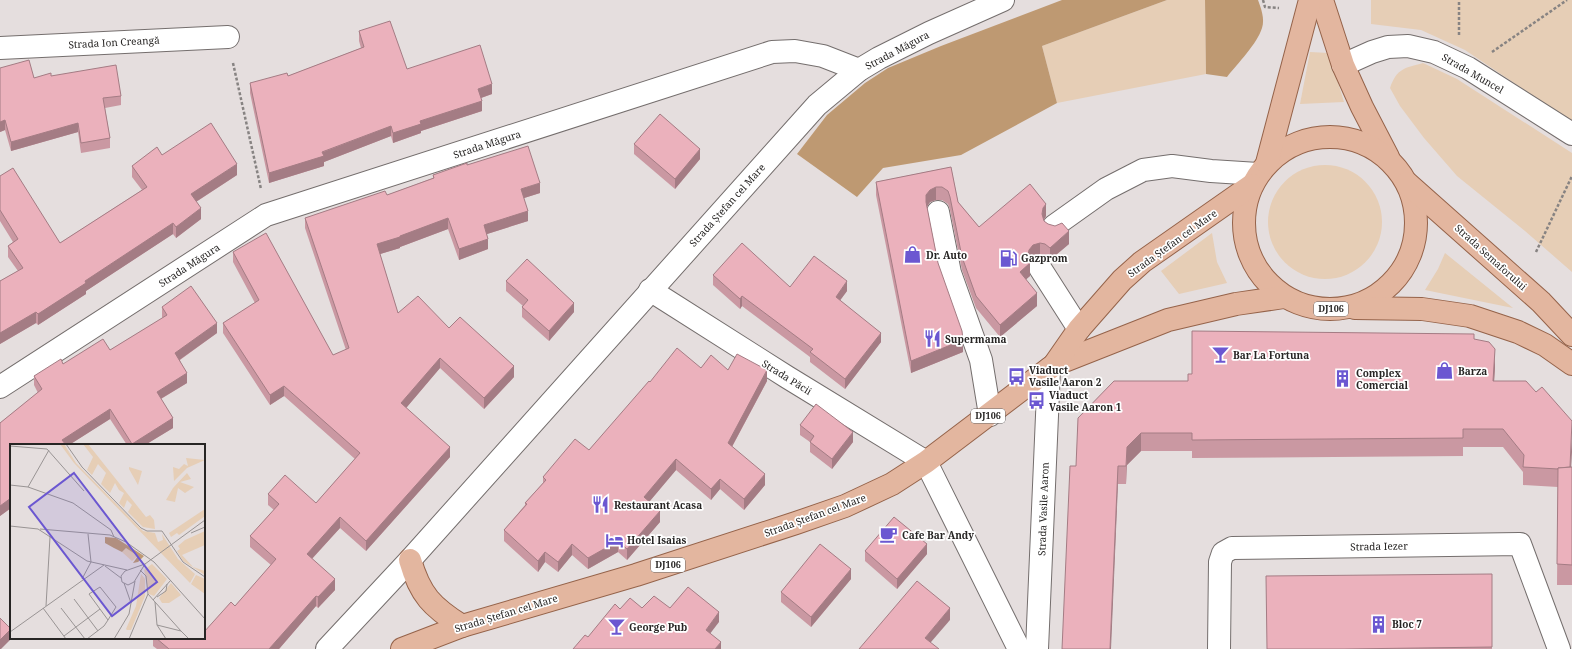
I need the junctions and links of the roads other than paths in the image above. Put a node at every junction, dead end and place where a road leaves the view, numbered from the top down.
1 (1003, 0) edge
2 (1310, 0) edge
3 (1322, 0) edge
4 (228, 37) road end
5 (0, 48) edge
6 (1343, 65) junction
7 (859, 70) junction
8 (1572, 134) edge
9 (1390, 160) junction
10 (1259, 174) junction
11 (1407, 183) junction
12 (938, 212) dead end
13 (1054, 226) edge
14 (1040, 268) dead end
15 (650, 290) junction
16 (1284, 297) junction
17 (1348, 308) junction
18 (1079, 329) junction
19 (1572, 335) edge
20 (1572, 364) edge
21 (1052, 367) junction
22 (0, 387) edge
23 (990, 415) junction
24 (926, 462) junction
25 (410, 560) junction
26 (462, 626) junction
27 (327, 649) edge
28 (402, 649) edge
29 (1019, 649) edge
30 (1036, 649) edge
31 (1219, 649) edge
32 (1559, 649) edge

1 - 7 street, Strada Măgura
2 - 10 main road, DJ106
3 - 6 main road, DJ106
4 - 5 street, Strada Ion Creangă
6 - 8 street, Strada Muncel
6 - 9 main road, DJ106
7 - 15 street, Strada Ștefan cel Mare
7 - 22 street, Strada Măgura
9 - 10 main road, DJ106
9 - 11 main road, DJ106
10 - 13 street
10 - 16 main road, DJ106
10 - 18 main road, Strada Ștefan cel Mare / DJ106
11 - 17 main road, DJ106
11 - 19 main road, Strada Semaforului
12 - 23 street
14 - 18 street
15 - 24 street, Strada Păcii
15 - 25 street, Strada Ștefan cel Mare
16 - 17 main road, DJ106
16 - 21 main road, DJ106
17 - 20 main road
18 - 21 main road, Strada Ștefan cel Mare / DJ106
21 - 23 main road, Strada Ștefan cel Mare / DJ106
21 - 30 street, Strada Vasile Aaron
23 - 24 main road, Strada Ștefan cel Mare / DJ106
24 - 26 main road, Strada Ștefan cel Mare / DJ106
24 - 29 street
25 - 26 main road
25 - 27 street, Strada Ștefan cel Mare
26 - 28 main road, Strada Ștefan cel Mare / DJ106
31 - 32 street, Strada Iezer

